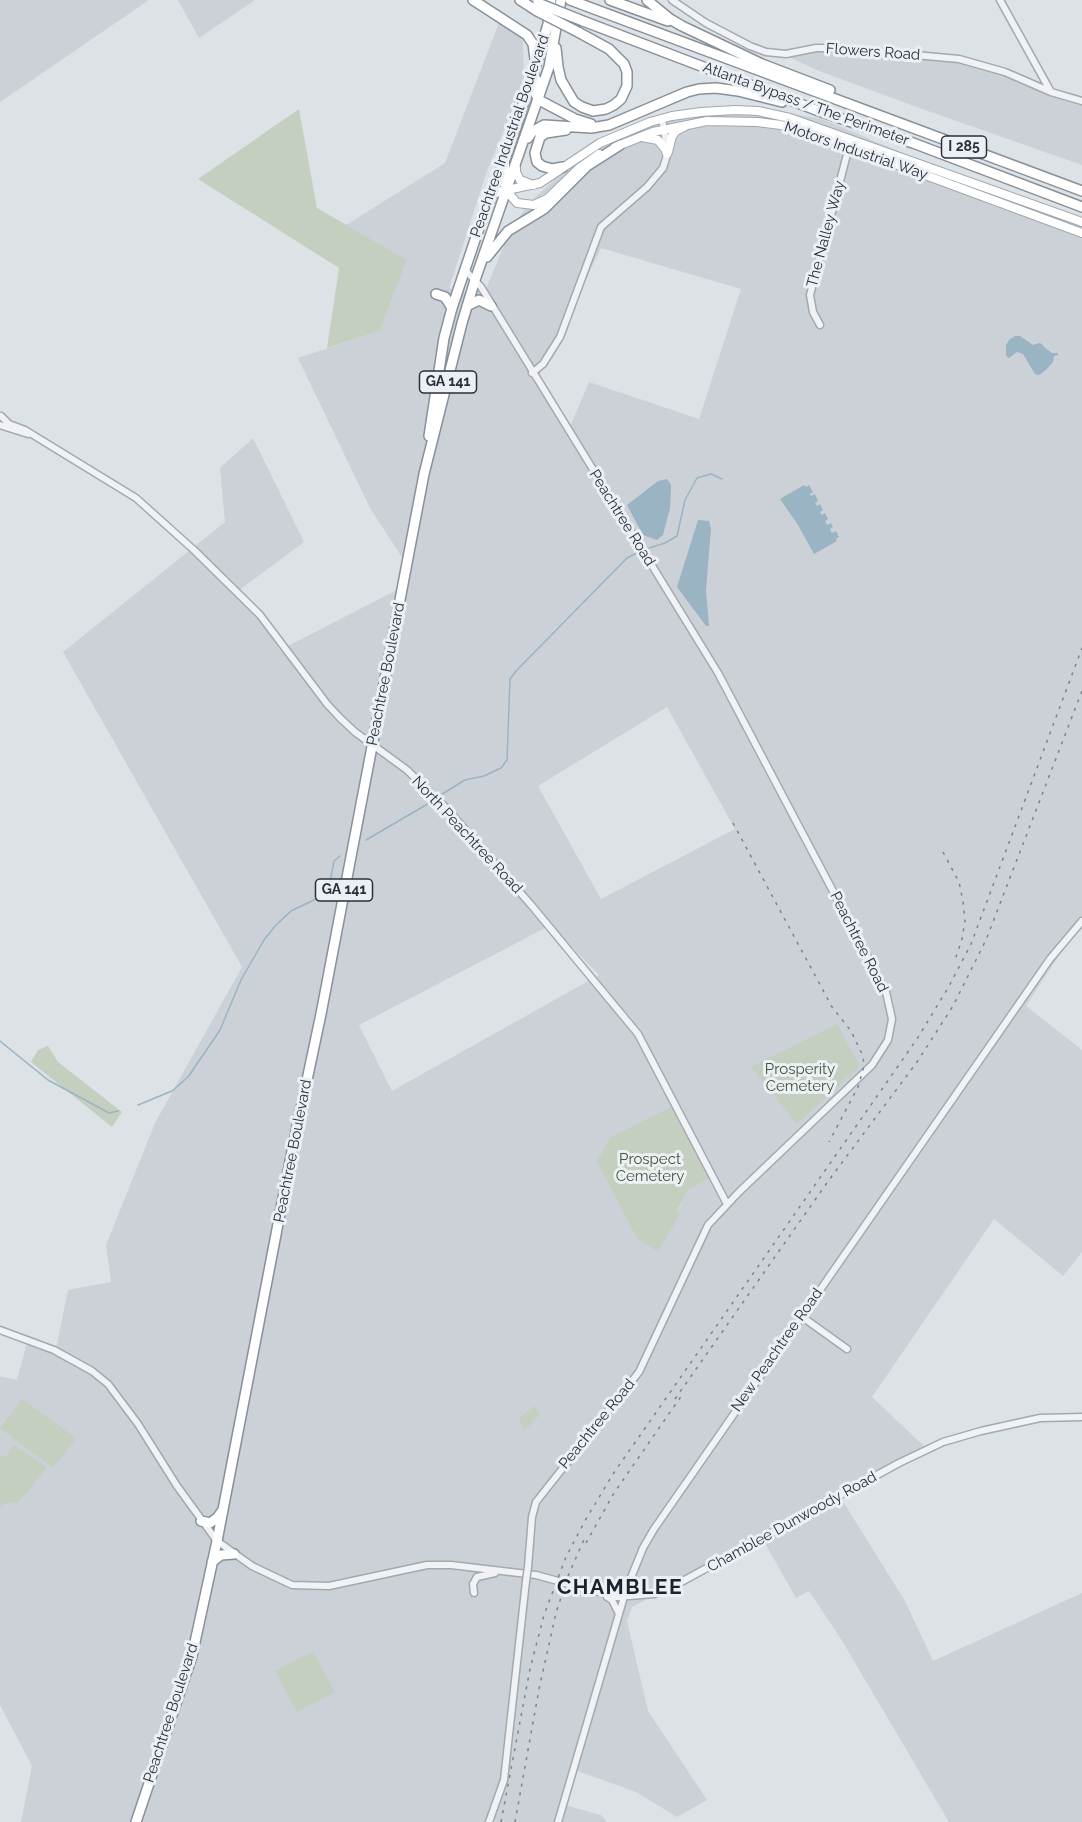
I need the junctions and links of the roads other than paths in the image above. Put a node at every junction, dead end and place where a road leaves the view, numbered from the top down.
1 (473, 0) edge
2 (520, 0) edge
3 (551, 0) edge
4 (561, 0) edge
5 (570, 0) edge
6 (610, 0) edge
7 (647, 0) edge
8 (672, 0) edge
9 (1000, 0) edge
10 (535, 5) edge
11 (548, 24) junction
12 (682, 26) junction
13 (556, 35) junction
14 (535, 68) junction
15 (1040, 72) junction
16 (1031, 84) junction
17 (1051, 92) junction
18 (539, 100) junction
19 (1082, 101) edge
20 (846, 103) junction
21 (816, 110) junction
22 (622, 119) junction
23 (662, 119) junction
24 (689, 124) junction
25 (591, 128) junction
26 (664, 129) junction
27 (640, 137) junction
28 (850, 142) junction
29 (620, 145) junction
30 (522, 148) junction
31 (668, 154) junction
32 (506, 159) junction
33 (563, 167) junction
34 (516, 168) junction
35 (535, 185) junction
36 (507, 189) junction
37 (1082, 192) edge
38 (491, 195) junction
39 (1082, 207) edge
40 (1082, 222) edge
41 (1082, 232) edge
42 (480, 266) junction
43 (465, 270) junction
44 (475, 280) junction
45 (436, 294) dead end
46 (467, 306) junction
47 (491, 306) junction
48 (452, 308) junction
49 (820, 325) dead end
50 (532, 372) junction
51 (0, 419) edge
52 (424, 474) junction
53 (372, 745) junction
54 (1082, 921) edge
55 (727, 1204) junction
56 (801, 1316) junction
57 (0, 1330) edge
58 (847, 1349) dead end
59 (1082, 1417) edge
60 (223, 1509) junction
61 (201, 1521) junction
62 (217, 1541) junction
63 (234, 1554) junction
64 (211, 1563) junction
65 (506, 1572) junction
66 (630, 1580) junction
67 (474, 1593) dead end
68 (604, 1594) junction
69 (642, 1596) junction
70 (624, 1597) junction
71 (619, 1614) junction
72 (136, 1822) edge
73 (489, 1822) edge
74 (558, 1822) edge

1 - 14 highway
2 - 10 highway
3 - 11 highway, Peachtree Industrial Boulevard / GA 141
4 - 13 highway, Peachtree Industrial Boulevard / GA 141
5 - 20 highway, Atlanta Bypass / The Perimeter / I 285
6 - 12 highway
7 - 12 highway
8 - 16 street, Flowers Road
9 - 15 street
10 - 13 highway, bridge
10 - 21 highway, Atlanta Bypass / The Perimeter / I 285, bridge
11 - 14 highway, Peachtree Industrial Boulevard / GA 141
11 - 18 highway
12 - 20 highway
13 - 18 highway, Peachtree Industrial Boulevard / GA 141
14 - 32 highway, Peachtree Industrial Boulevard / GA 141
15 - 16 street
15 - 17 street
16 - 17 street, Flowers Road
17 - 19 street, Flowers Road
18 - 22 highway
18 - 30 highway, Peachtree Industrial Boulevard / GA 141
20 - 37 highway, Atlanta Bypass / The Perimeter / I 285
21 - 22 highway
21 - 39 highway, Atlanta Bypass / The Perimeter / I 285
22 - 25 highway
23 - 26 street
23 - 28 main road, Motors Industrial Way
23 - 33 main road, Motors Industrial Way
24 - 26 main road, Motors Industrial Way
24 - 28 main road, Motors Industrial Way
24 - 31 main road
25 - 30 highway
25 - 33 highway
26 - 27 main road, Motors Industrial Way
26 - 31 street
27 - 29 main road, Motors Industrial Way
27 - 31 main road
28 - 40 main road, Motors Industrial Way
28 - 41 main road, Motors Industrial Way
28 - 49 street, The Nalley Way
29 - 36 main road, Motors Industrial Way
29 - 42 highway
30 - 34 highway, Peachtree Industrial Boulevard / GA 141
31 - 50 street
32 - 36 main road
32 - 38 highway, Peachtree Industrial Boulevard / GA 141
33 - 35 main road, Motors Industrial Way
34 - 35 main road
34 - 36 highway, Peachtree Industrial Boulevard / GA 141
35 - 36 main road, Motors Industrial Way
36 - 38 main road, Motors Industrial Way
36 - 42 highway, Peachtree Industrial Boulevard / GA 141
38 - 43 highway, Peachtree Industrial Boulevard / GA 141
42 - 44 highway, Peachtree Boulevard / GA 141
43 - 44 street, Peachtree Road
43 - 48 highway, Peachtree Boulevard / GA 141
44 - 46 highway, Peachtree Boulevard / GA 141
44 - 47 street, Peachtree Road
45 - 48 highway
46 - 47 highway
46 - 52 highway, Peachtree Boulevard / GA 141
47 - 50 street, Peachtree Road
48 - 52 highway, Peachtree Boulevard / GA 141
50 - 55 street, Peachtree Road
51 - 53 street, North Peachtree Road
52 - 53 highway, Peachtree Boulevard / GA 141
53 - 55 street, North Peachtree Road
53 - 60 highway, Peachtree Boulevard / GA 141
54 - 56 street, New Peachtree Road
55 - 73 street, Peachtree Road, bridge
56 - 58 street
56 - 66 street, New Peachtree Road
57 - 61 street, Chamblee Dunwoody Road
59 - 69 street, Chamblee Dunwoody Road
60 - 61 highway
60 - 62 highway, Peachtree Boulevard / GA 141
61 - 62 street, Chamblee Dunwoody Road
62 - 63 street, Chamblee Dunwoody Road
62 - 64 highway, Peachtree Boulevard / GA 141
63 - 64 highway
63 - 65 street, Chamblee Dunwoody Road
64 - 72 highway, Peachtree Boulevard / GA 141
65 - 67 street
65 - 68 street, Chamblee Dunwoody Road
66 - 69 street
66 - 70 street, New Peachtree Road
68 - 70 street, Chamblee Dunwoody Road
68 - 71 street
69 - 70 street, Chamblee Dunwoody Road
70 - 71 street, New Peachtree Road
71 - 74 street, New Peachtree Road

